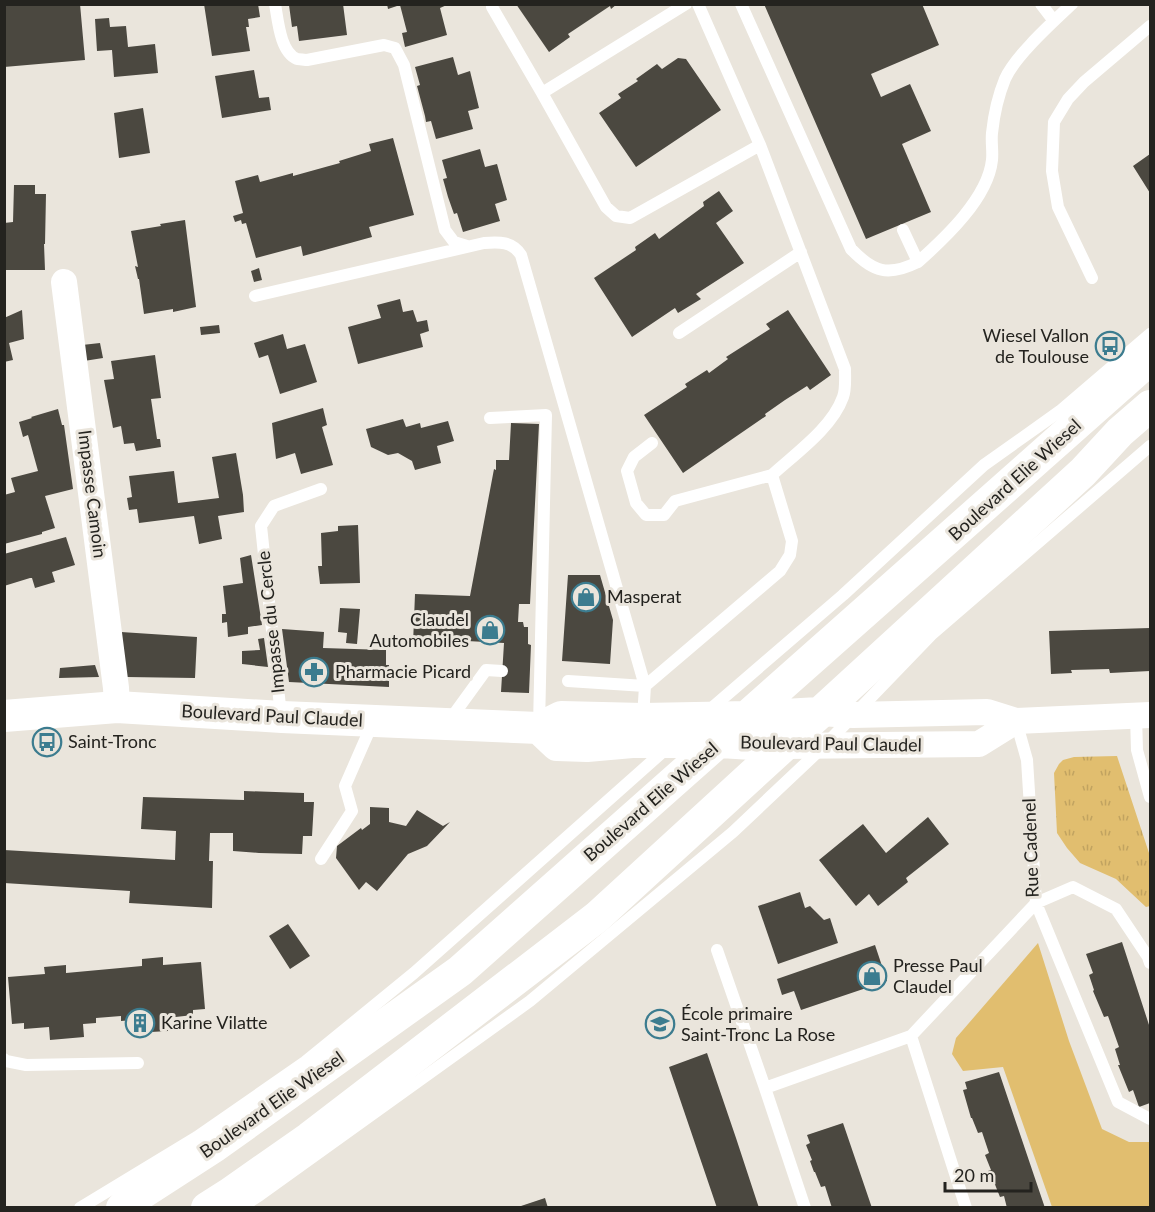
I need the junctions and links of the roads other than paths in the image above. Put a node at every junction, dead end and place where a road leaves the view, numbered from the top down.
1 (274, 4) edge
2 (492, 4) edge
3 (686, 4) edge
4 (698, 4) edge
5 (741, 4) edge
6 (1041, 4) edge
7 (1072, 4) edge
8 (1054, 21) junction
9 (1150, 26) edge
10 (542, 93) junction
11 (760, 145) junction
12 (903, 230) dead end
13 (468, 246) junction
14 (801, 252) junction
15 (918, 262) junction
16 (1092, 278) dead end
17 (64, 282) dead end
18 (255, 296) dead end
19 (679, 333) dead end
20 (1150, 334) edge
21 (1150, 359) edge
22 (1150, 406) edge
23 (490, 418) dead end
24 (652, 444) dead end
25 (1150, 446) edge
26 (772, 475) junction
27 (321, 489) dead end
28 (502, 671) dead end
29 (568, 681) dead end
30 (645, 686) junction
31 (117, 707) junction
32 (819, 713) junction
33 (853, 715) junction
34 (1143, 715) edge
35 (5, 716) edge
36 (282, 717) junction
37 (748, 717) junction
38 (700, 718) junction
39 (643, 719) junction
40 (373, 721) junction
41 (1016, 721) junction
42 (446, 724) junction
43 (539, 728) junction
44 (673, 742) junction
45 (720, 742) junction
46 (784, 746) junction
47 (824, 746) junction
48 (1150, 797) edge
49 (321, 859) dead end
50 (1036, 903) junction
51 (717, 950) dead end
52 (1150, 963) edge
53 (911, 1036) junction
54 (4, 1059) edge
55 (138, 1063) dead end
56 (765, 1088) junction
57 (1150, 1119) edge
58 (80, 1208) edge
59 (122, 1208) edge
60 (207, 1208) edge
61 (240, 1208) edge
62 (805, 1208) edge
63 (966, 1208) edge

1 - 13 lane
2 - 10 lane
3 - 10 lane
4 - 11 lane
5 - 15 lane
6 - 8 lane
7 - 8 lane
8 - 15 lane
9 - 16 lane
10 - 11 lane
11 - 14 lane
12 - 15 lane
13 - 18 lane
13 - 30 lane
14 - 19 lane
14 - 26 lane
17 - 31 street, Impasse Camoin
20 - 38 lane
21 - 37 street, Boulevard Elie Wiesel
22 - 32 street, Boulevard Elie Wiesel
23 - 43 lane
24 - 26 lane
25 - 33 lane
26 - 30 lane
27 - 36 lane, Impasse du Cercle
28 - 42 lane
29 - 30 lane
30 - 39 lane
31 - 35 street, Boulevard Paul Claudel
31 - 36 street, Boulevard Paul Claudel
32 - 33 street, Boulevard Paul Claudel
32 - 37 street, Boulevard Paul Claudel
32 - 46 street, Boulevard Elie Wiesel
33 - 41 street, Boulevard Paul Claudel
33 - 47 lane
34 - 41 street, Boulevard Paul Claudel
34 - 48 lane
36 - 40 street, Boulevard Paul Claudel
37 - 38 street, Boulevard Paul Claudel
37 - 45 street, Boulevard Elie Wiesel
38 - 39 street, Boulevard Paul Claudel
38 - 44 lane
39 - 43 street, Boulevard Paul Claudel
40 - 42 street, Boulevard Paul Claudel
40 - 49 lane
41 - 47 street, Boulevard Paul Claudel
41 - 50 lane, Rue Cadenel
42 - 43 street, Boulevard Paul Claudel
43 - 44 street, Boulevard Paul Claudel
44 - 45 street, Boulevard Paul Claudel
44 - 58 lane
45 - 46 street, Boulevard Paul Claudel
45 - 59 street, Boulevard Elie Wiesel
46 - 47 street, Boulevard Paul Claudel
46 - 60 street, Boulevard Elie Wiesel
47 - 61 lane
50 - 52 lane
50 - 53 lane, Rue Cadenel
50 - 57 lane
51 - 56 lane
53 - 56 lane, Rue Cadenel
53 - 63 lane
54 - 55 lane
56 - 62 lane

